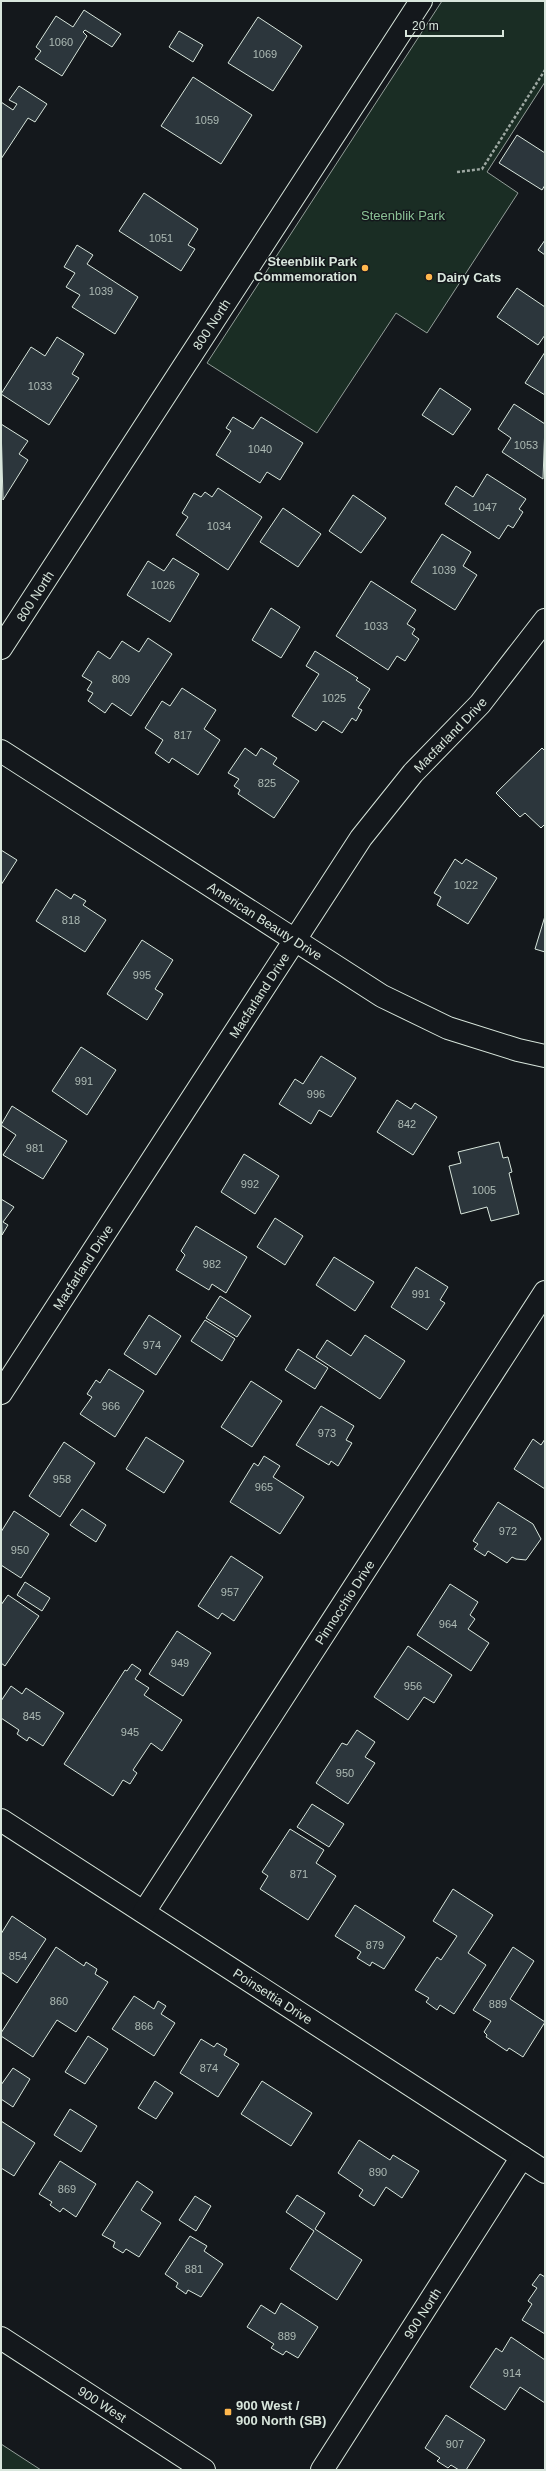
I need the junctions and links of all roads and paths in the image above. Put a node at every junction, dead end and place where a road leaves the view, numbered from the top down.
1 (421, 1) edge
2 (545, 70) edge
3 (457, 172) dead end
4 (545, 620) edge
5 (1, 648) edge
6 (1, 751) edge
7 (293, 940) junction
8 (545, 1056) edge
9 (545, 1292) edge
10 (1, 1393) edge
11 (1, 1820) edge
12 (144, 1912) junction
13 (522, 2158) junction
14 (545, 2172) edge
15 (1, 2338) edge
16 (204, 2470) edge
17 (322, 2470) edge

1 - 5 street, 800 North
2 - 3 path
4 - 7 street, Macfarland Drive
6 - 7 street, American Beauty Drive
7 - 8 street, American Beauty Drive
7 - 10 street, Macfarland Drive
9 - 12 street, Pinnocchio Drive
11 - 12 street, Poinsettia Drive
12 - 13 street, Poinsettia Drive
13 - 14 street, Poinsettia Drive
13 - 17 street, 900 North
15 - 16 street, 900 West

